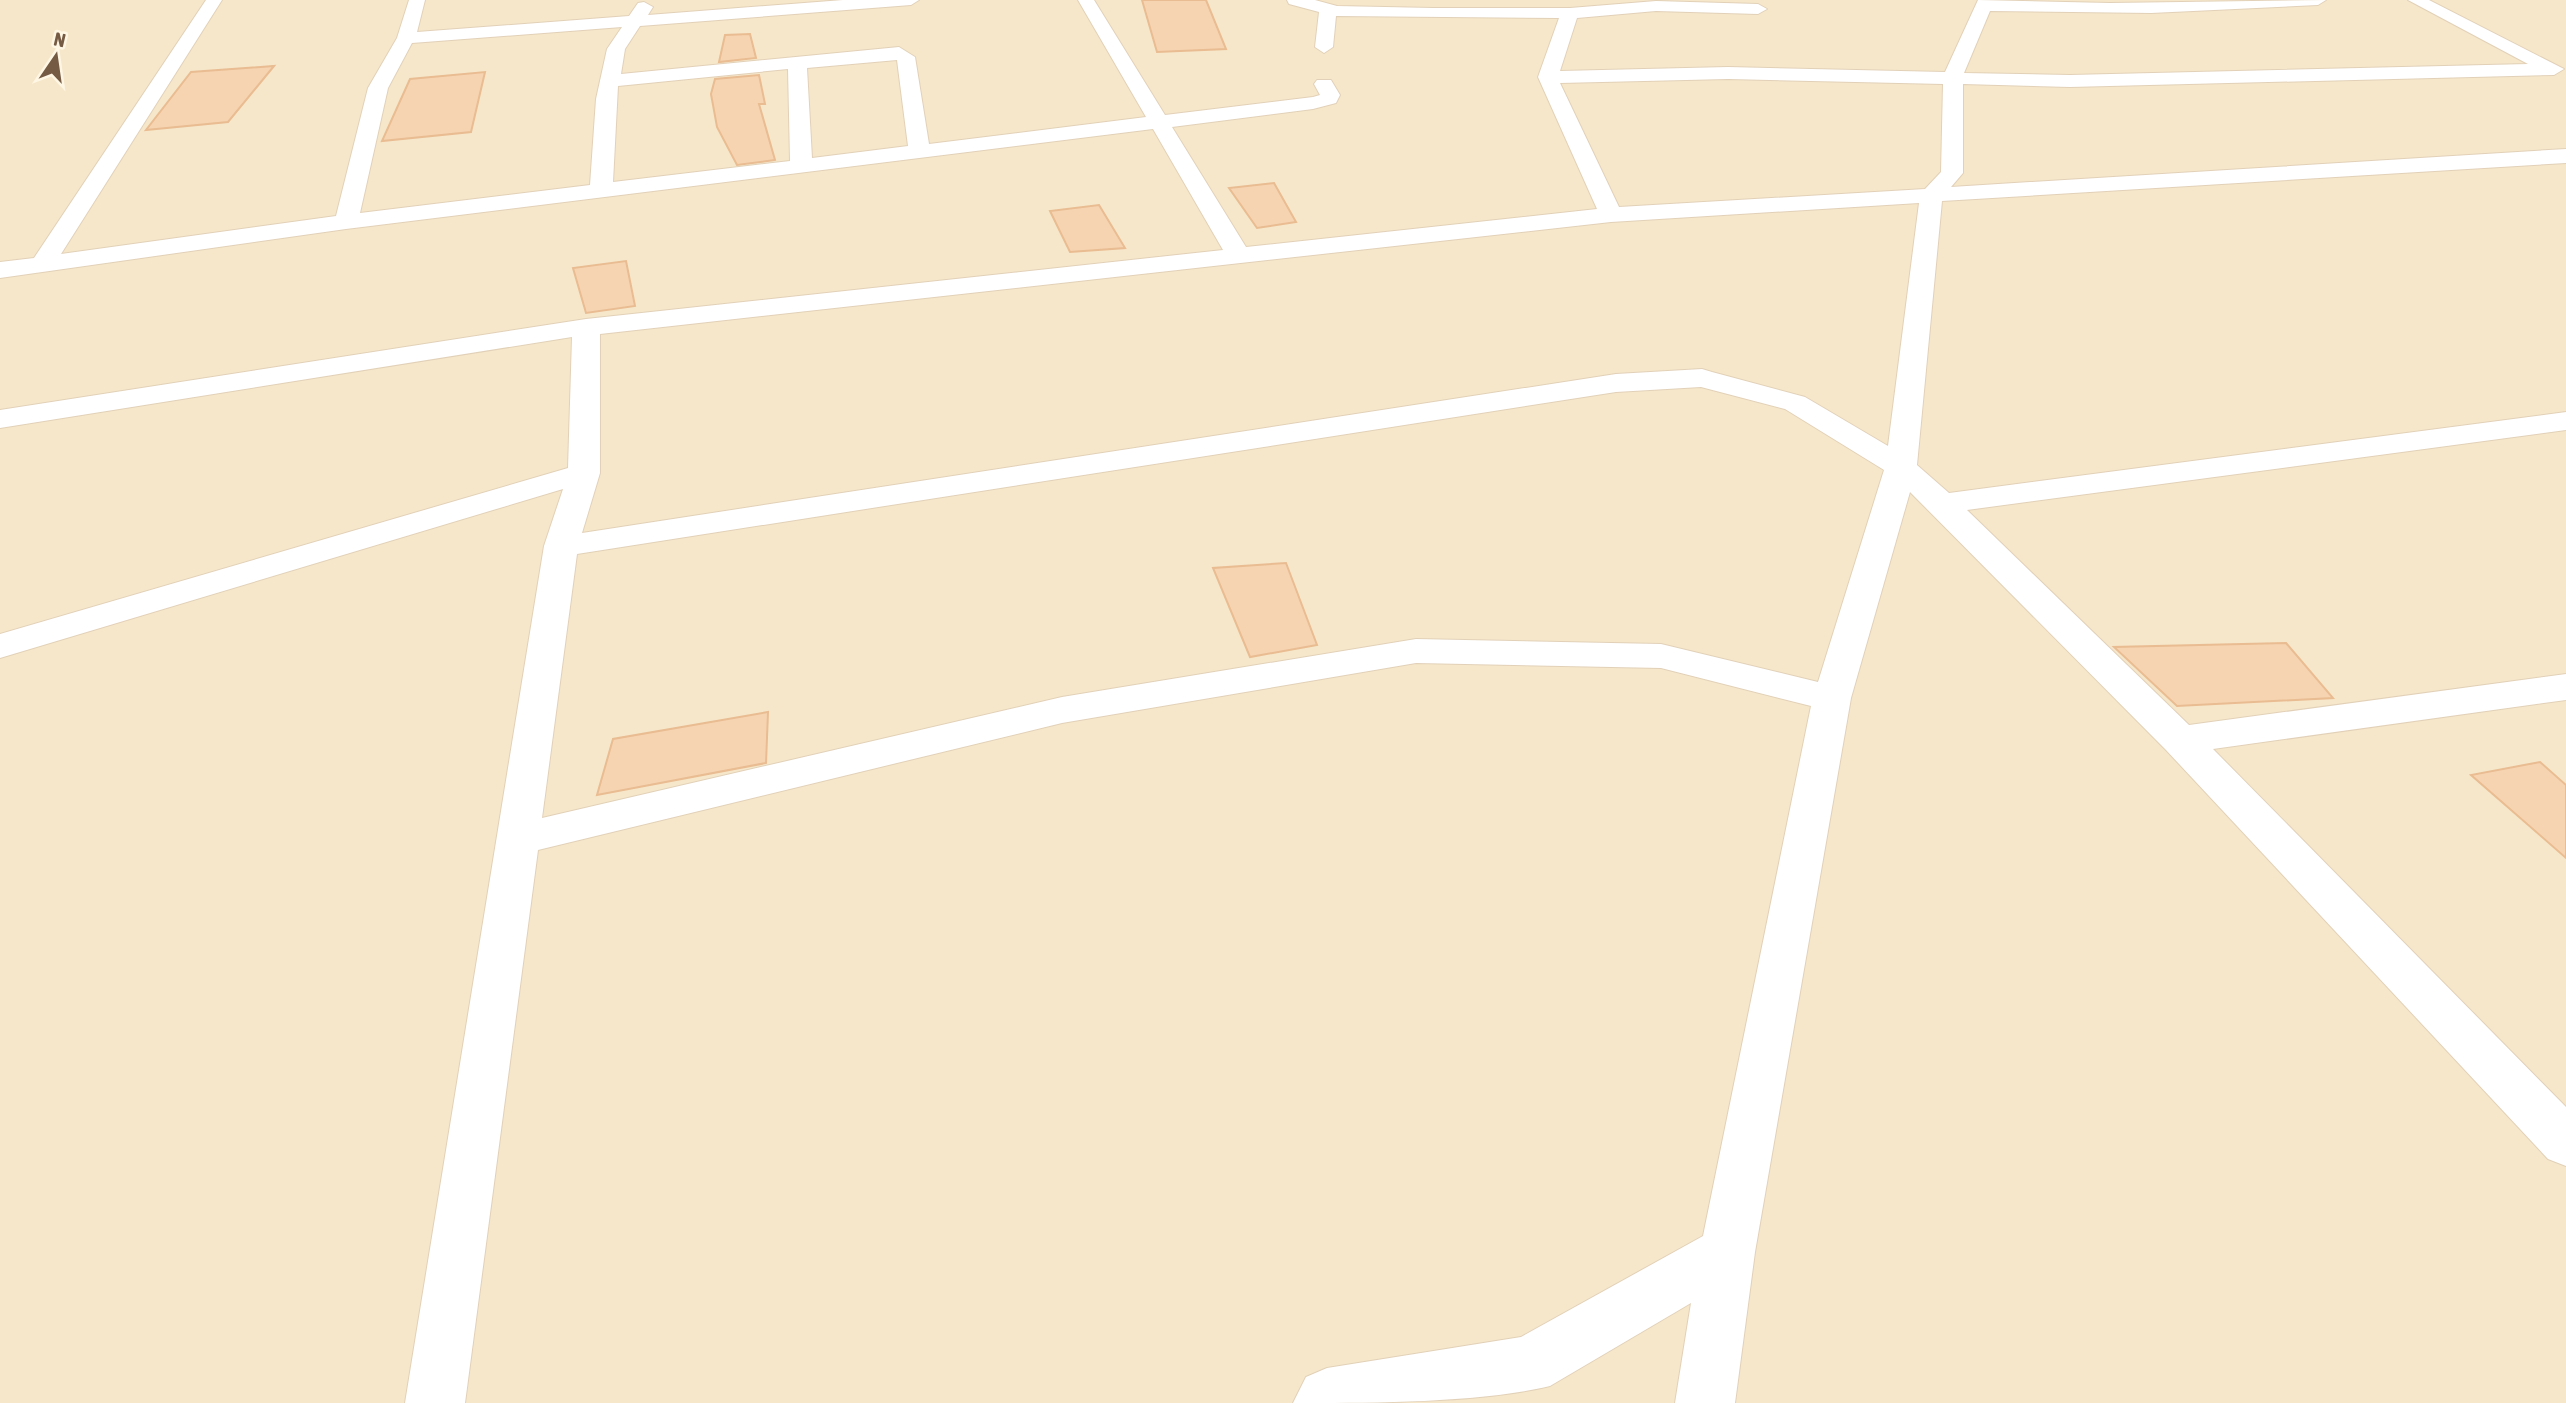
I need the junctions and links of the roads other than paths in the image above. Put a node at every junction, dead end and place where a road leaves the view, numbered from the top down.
1 (214, 0) edge
2 (417, 0) edge
3 (649, 0) edge
4 (911, 0) edge
5 (1086, 0) edge
6 (1295, 0) edge
7 (2318, 0) edge
8 (2416, 0) edge
9 (1985, 3) edge
10 (1622, 4) edge
11 (1479, 7) edge
12 (1328, 9) junction
13 (1758, 9) dead end
14 (1570, 13) junction
15 (636, 20) junction
16 (406, 38) junction
17 (1324, 47) dead end
18 (797, 61) junction
19 (2560, 72) edge
20 (1548, 77) junction
21 (1953, 77) junction
22 (610, 81) junction
23 (1324, 85) dead end
24 (1160, 124) junction
25 (920, 153) junction
26 (2566, 156) edge
27 (801, 167) junction
28 (601, 191) junction
29 (1931, 196) junction
30 (1611, 215) junction
31 (346, 222) junction
32 (1238, 254) junction
33 (43, 263) junction
34 (0, 270) edge
35 (586, 327) junction
36 (0, 419) edge
37 (2566, 421) edge
38 (1901, 467) junction
39 (584, 473) junction
40 (1941, 504) junction
41 (561, 546) junction
42 (0, 646) edge
43 (2566, 687) edge
44 (1832, 698) junction
45 (2180, 740) junction
46 (517, 839) junction
47 (2561, 1131) edge
48 (1727, 1252) junction
49 (435, 1403) edge
50 (1323, 1403) edge
51 (1705, 1403) edge

1 - 33 street
2 - 16 street
3 - 15 street
4 - 15 street
5 - 24 street
6 - 12 street
7 - 9 street
8 - 19 street
9 - 21 street
10 - 13 street
10 - 14 street
11 - 12 street
11 - 14 street
12 - 17 street
14 - 20 street
15 - 16 street
15 - 22 street
16 - 31 street
18 - 22 street
18 - 25 street
18 - 27 street
19 - 21 street
20 - 21 street
20 - 30 street
21 - 29 street
22 - 28 street
23 - 24 street
24 - 25 street
24 - 32 street
25 - 27 street
26 - 29 street
27 - 28 street
28 - 31 street
29 - 30 street
29 - 38 street
30 - 32 street
31 - 33 street
32 - 35 street
33 - 34 street
35 - 36 street
35 - 39 street
37 - 40 street
38 - 40 street
38 - 41 street
38 - 44 street
39 - 41 street
39 - 42 street
40 - 45 street
41 - 46 street
43 - 45 street
44 - 46 street
44 - 48 street
45 - 47 street
46 - 49 street
48 - 50 street
48 - 51 street

